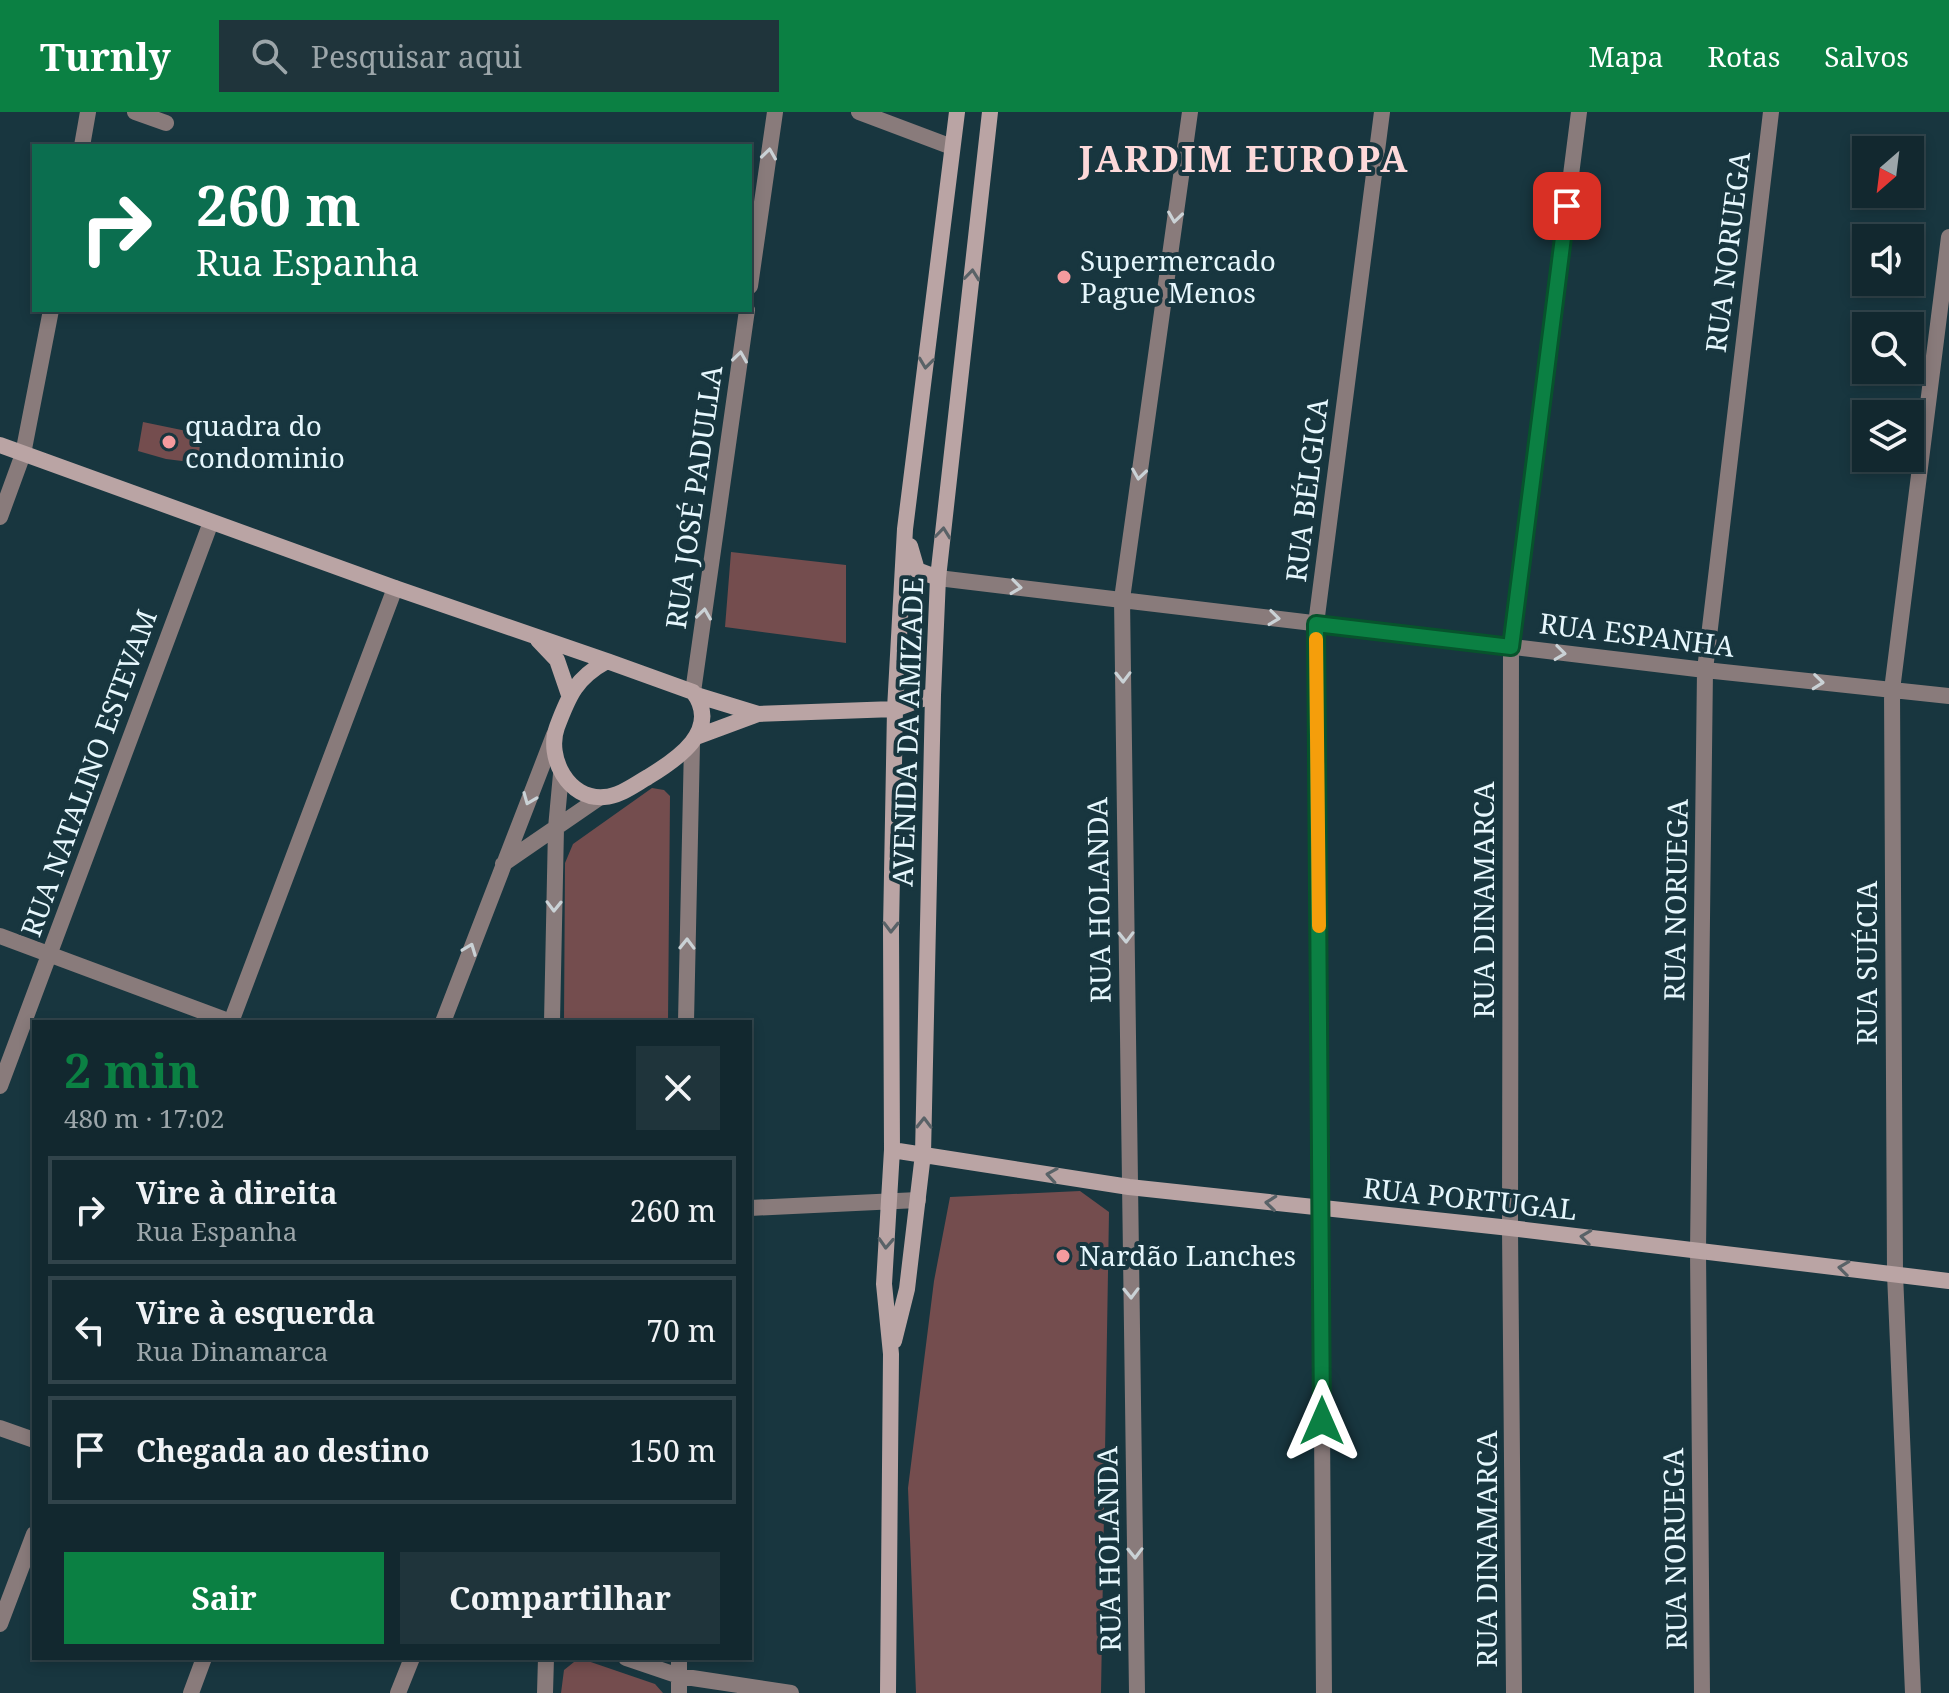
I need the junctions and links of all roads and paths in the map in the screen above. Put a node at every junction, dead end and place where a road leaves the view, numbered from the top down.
1 (88, 112) edge
2 (135, 112) edge
3 (775, 112) edge
4 (859, 112) edge
5 (957, 112) edge
6 (990, 112) edge
7 (1190, 112) edge
8 (1382, 112) edge
9 (1579, 112) edge
10 (1771, 112) edge
11 (166, 123) dead end
12 (82, 144) edge
13 (952, 147) junction
14 (1949, 237) edge
15 (752, 272) edge
16 (51, 312) edge
17 (747, 312) edge
18 (0, 445) edge
19 (23, 454) junction
20 (0, 517) edge
21 (211, 522) junction
22 (905, 529) junction
23 (938, 578) junction
24 (395, 588) junction
25 (1122, 599) junction
26 (1316, 624) junction
27 (536, 639) junction
28 (1511, 647) junction
29 (607, 661) junction
30 (1705, 670) junction
31 (1892, 690) junction
32 (694, 693) junction
33 (569, 695) junction
34 (933, 695) junction
35 (1949, 696) edge
36 (895, 709) junction
37 (758, 714) junction
38 (554, 734) junction
39 (694, 741) junction
40 (561, 774) junction
41 (599, 798) junction
42 (556, 828) junction
43 (503, 864) junction
44 (0, 936) edge
45 (50, 954) junction
46 (226, 1020) edge
47 (232, 1020) edge
48 (444, 1020) edge
49 (552, 1020) edge
50 (686, 1020) edge
51 (0, 1086) edge
52 (892, 1150) junction
53 (923, 1154) junction
54 (1129, 1187) junction
55 (888, 1200) junction
56 (918, 1200) junction
57 (752, 1208) edge
58 (1321, 1209) junction
59 (1510, 1228) junction
60 (1698, 1251) junction
61 (1895, 1274) junction
62 (1949, 1281) edge
63 (891, 1354) junction
64 (0, 1428) edge
65 (32, 1439) edge
66 (32, 1539) edge
67 (0, 1624) edge
68 (203, 1660) edge
69 (411, 1660) edge
70 (546, 1660) edge
71 (630, 1660) edge
72 (679, 1660) edge
73 (679, 1684) edge
74 (191, 1693) edge
75 (398, 1693) edge
76 (545, 1693) edge
77 (791, 1693) edge
78 (888, 1693) edge
79 (1137, 1693) edge
80 (1324, 1693) edge
81 (1514, 1693) edge
82 (1702, 1693) edge
83 (1913, 1693) edge

1 - 12 street
2 - 11 street
15 -> 3 street
4 - 13 street
5 - 13 main road, AVENIDA DA AMIZADE
23 -> 6 main road, AVENIDA DA AMIZADE
7 -> 25 street, RUA HOLANDA
8 - 26 street, RUA BÉLGICA
9 - 28 street, RUA DINAMARCA
10 - 30 street, RUA NORUEGA
13 -> 22 main road, AVENIDA DA AMIZADE
14 - 31 street, RUA SUÉCIA
16 - 19 street
32 -> 17 street, RUA JOSÉ PADULLA
18 - 19 main road
19 - 20 street
19 - 21 main road
21 - 24 main road
21 - 45 street, RUA NATALINO ESTEVAM
22 - 23 main road
22 - 36 main road, AVENIDA DA AMIZADE
23 -> 25 street, RUA ESPANHA
23 - 34 main road, AVENIDA DA AMIZADE
24 - 27 main road
24 - 47 street
25 -> 26 street, RUA ESPANHA
25 -> 54 street, RUA HOLANDA
26 - 28 street, RUA ESPANHA
26 - 58 street, RUA BÉLGICA
27 - 29 main road
27 - 33 main road
28 -> 30 street, RUA ESPANHA
28 - 59 street, RUA DINAMARCA
29 - 32 main road
29 - 33 main road
30 -> 31 street, RUA ESPANHA
30 - 60 street, RUA NORUEGA
31 - 35 street, RUA ESPANHA
31 - 61 street, RUA SUÉCIA
32 - 37 main road
32 - 39 main road
33 - 38 main road
34 - 36 main road
53 -> 34 main road, AVENIDA DA AMIZADE
36 - 37 main road
36 -> 52 main road, AVENIDA DA AMIZADE
37 - 39 main road
38 - 40 main road
38 -> 43 street
39 - 41 main road
50 -> 39 street
40 - 41 main road
40 - 42 street
41 - 42 street
42 - 43 street
42 -> 49 street
48 -> 43 street
44 - 45 street
45 - 46 street
45 - 51 street, RUA NATALINO ESTEVAM
52 - 53 main road, RUA PORTUGAL
52 - 55 main road, AVENIDA DA AMIZADE
54 -> 53 main road, RUA PORTUGAL
53 - 56 main road, AVENIDA DA AMIZADE
58 -> 54 main road, RUA PORTUGAL
54 -> 79 street, RUA HOLANDA
55 - 56 street
55 - 57 street
55 -> 63 main road, AVENIDA DA AMIZADE
56 - 63 main road, AVENIDA DA AMIZADE
58 - 59 main road, RUA PORTUGAL
58 - 80 street, RUA BÉLGICA
60 -> 59 main road, RUA PORTUGAL
59 - 81 street, RUA DINAMARCA
61 -> 60 main road, RUA PORTUGAL
60 - 82 street, RUA NORUEGA
61 - 62 main road, RUA PORTUGAL
61 - 83 street, RUA SUÉCIA
63 - 78 main road, AVENIDA DA AMIZADE
64 - 65 street
66 - 67 street
68 - 74 street
69 - 75 street
70 - 76 street
71 - 73 street
72 - 73 street
73 - 77 street

